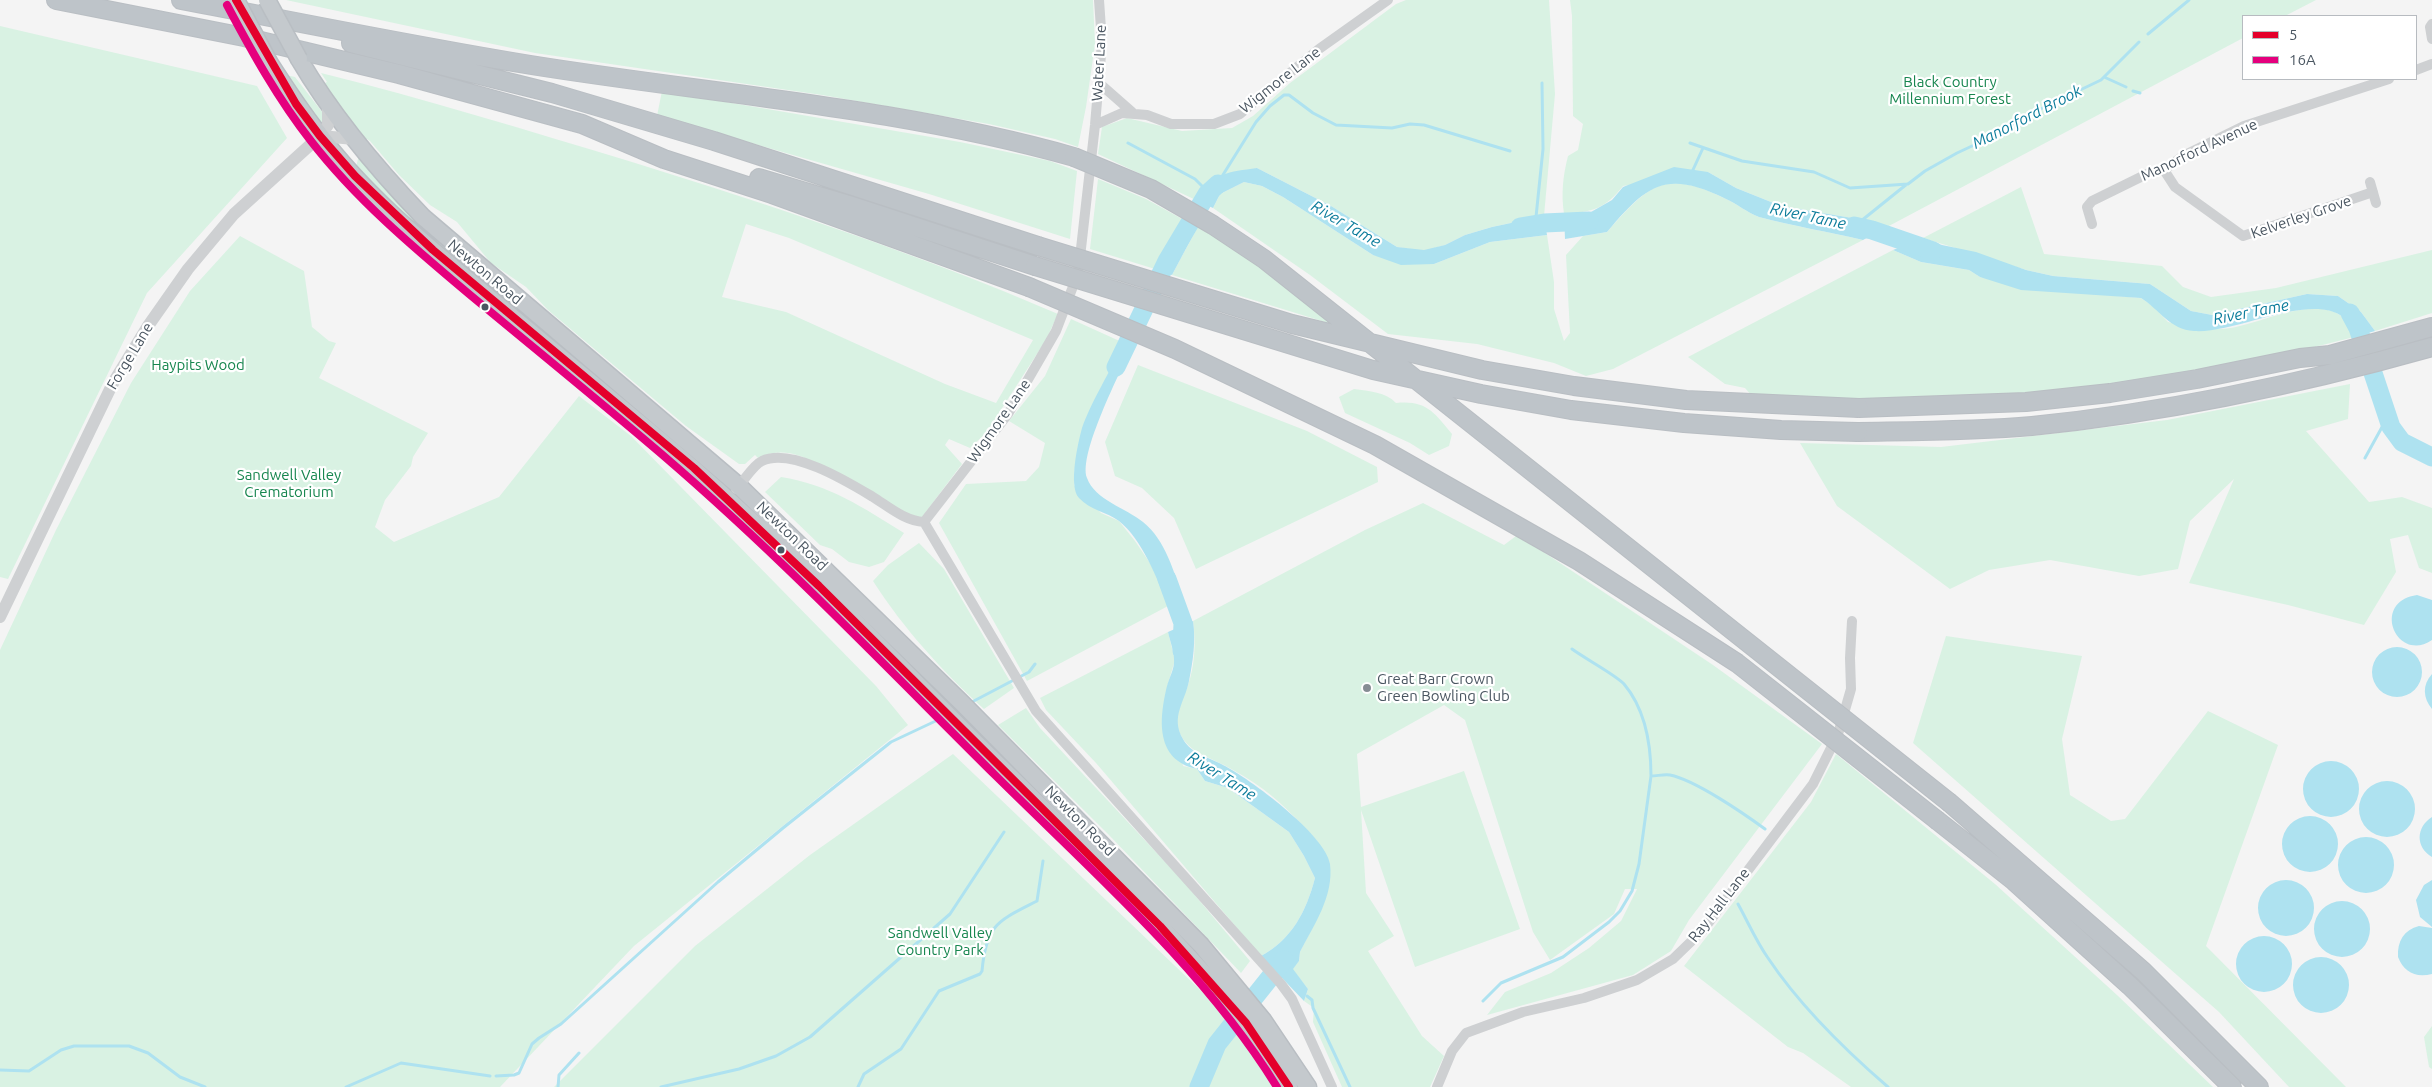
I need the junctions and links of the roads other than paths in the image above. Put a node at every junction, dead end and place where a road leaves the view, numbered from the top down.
1 (56, 0) edge
2 (173, 0) edge
3 (181, 0) edge
4 (236, 0) edge
5 (267, 0) edge
6 (1099, 0) edge
7 (1388, 0) edge
8 (2432, 24) edge
9 (2432, 39) edge
10 (2432, 64) edge
11 (2417, 70) edge
12 (2386, 80) edge
13 (1099, 83) junction
14 (328, 104) junction
15 (1132, 112) junction
16 (1095, 125) junction
17 (596, 130) junction
18 (320, 136) junction
19 (355, 139) junction
20 (2164, 170) junction
21 (2376, 203) dead end
22 (2092, 224) dead end
23 (444, 237) junction
24 (522, 326) junction
25 (2432, 327) edge
26 (2432, 346) edge
27 (739, 486) junction
28 (727, 500) junction
29 (924, 522) junction
30 (0, 617) edge
31 (1852, 621) dead end
32 (1230, 992) junction
33 (1257, 1026) junction
34 (1289, 1087) edge
35 (1308, 1087) edge
36 (1332, 1087) edge
37 (1437, 1087) edge
38 (2232, 1087) edge
39 (2259, 1087) edge

1 - 17 highway
2 - 25 highway, bridge
3 - 39 highway, bridge
4 - 18 highway, Newton Road, bridge
5 - 14 highway, Newton Road, bridge
6 - 13 street, Water Lane
7 - 15 street, Wigmore Lane
8 - 9 street
10 - 11 street
12 - 20 street, Manorford Avenue
13 - 15 street, Wigmore Lane
13 - 16 street, Water Lane
14 - 18 street, Forge Lane
14 - 19 highway, Newton Road
15 - 16 street
16 - 29 street, Wigmore Lane
17 - 26 highway, bridge
17 - 38 highway, bridge
18 - 19 street
18 - 24 highway, Newton Road
18 - 30 street, Forge Lane
19 - 23 highway, Newton Road
20 - 21 street, Kelverley Grove
20 - 22 street, Manorford Avenue
23 - 24 highway
23 - 27 highway, Newton Road
24 - 28 highway, Newton Road
27 - 28 street
27 - 29 street
27 - 32 highway, Newton Road
28 - 32 highway, Newton Road
29 - 36 street
31 - 37 street, Ray Hall Lane
32 - 33 highway, Newton Road
33 - 34 highway, Newton Road
33 - 35 highway, Newton Road

